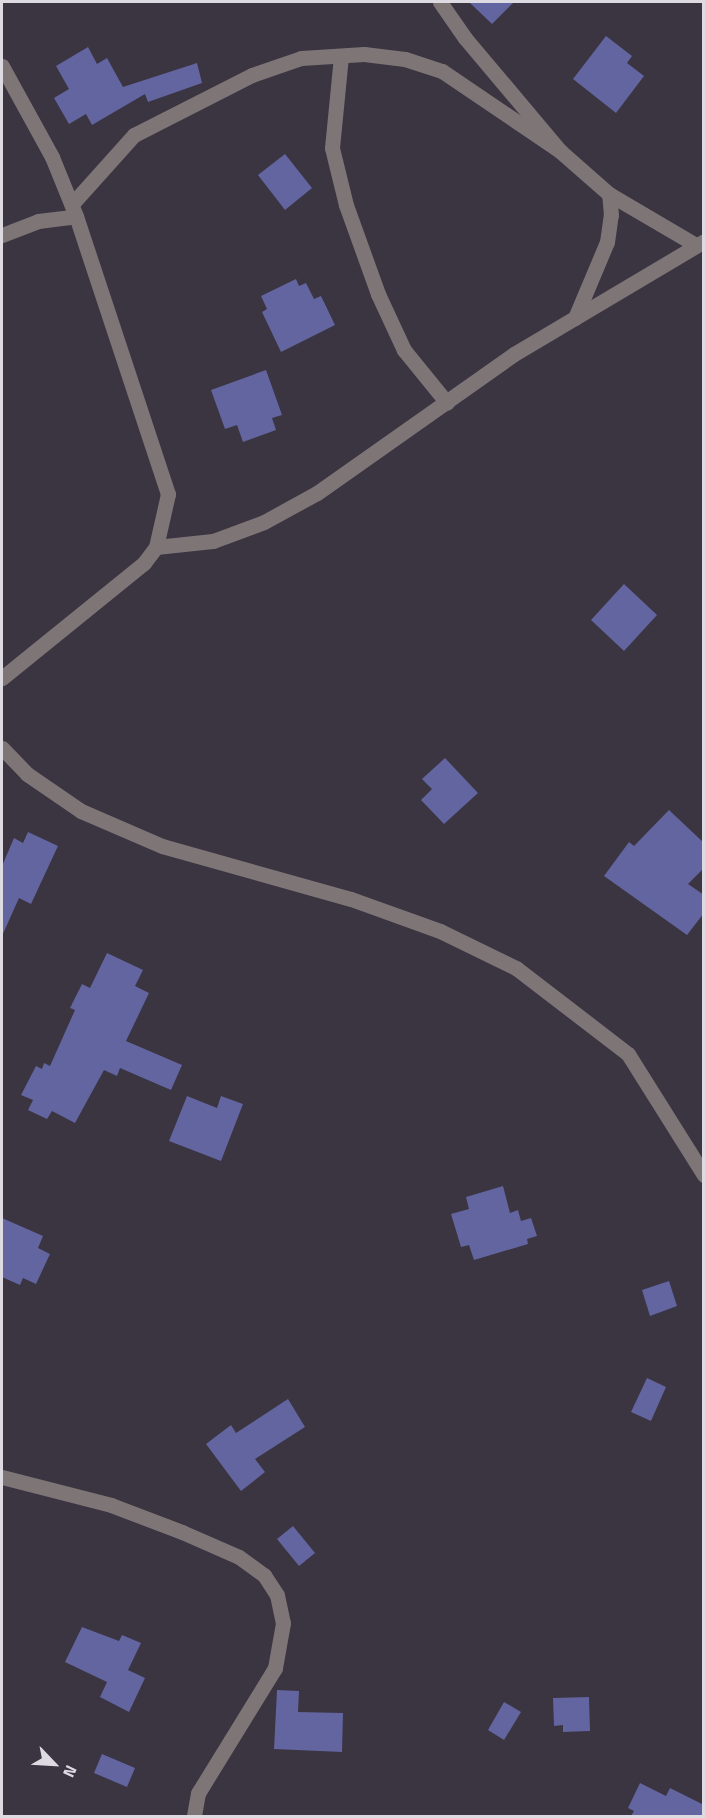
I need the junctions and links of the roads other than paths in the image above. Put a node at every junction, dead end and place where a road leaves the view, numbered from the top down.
1 (440, 2) edge
2 (341, 56) junction
3 (2, 66) edge
4 (560, 151) junction
5 (609, 194) junction
6 (74, 210) junction
7 (2, 235) edge
8 (700, 243) edge
9 (574, 318) junction
10 (447, 402) junction
11 (156, 547) junction
12 (2, 678) edge
13 (2, 748) edge
14 (704, 1175) edge
15 (2, 1477) edge
16 (194, 1816) edge

1 - 4 street
2 - 4 street
2 - 6 street
2 - 10 street
3 - 6 street
4 - 5 street
5 - 8 street
5 - 9 street
6 - 7 street
6 - 11 street
8 - 9 street
9 - 10 street
10 - 11 street
11 - 12 street
13 - 14 street
15 - 16 street

